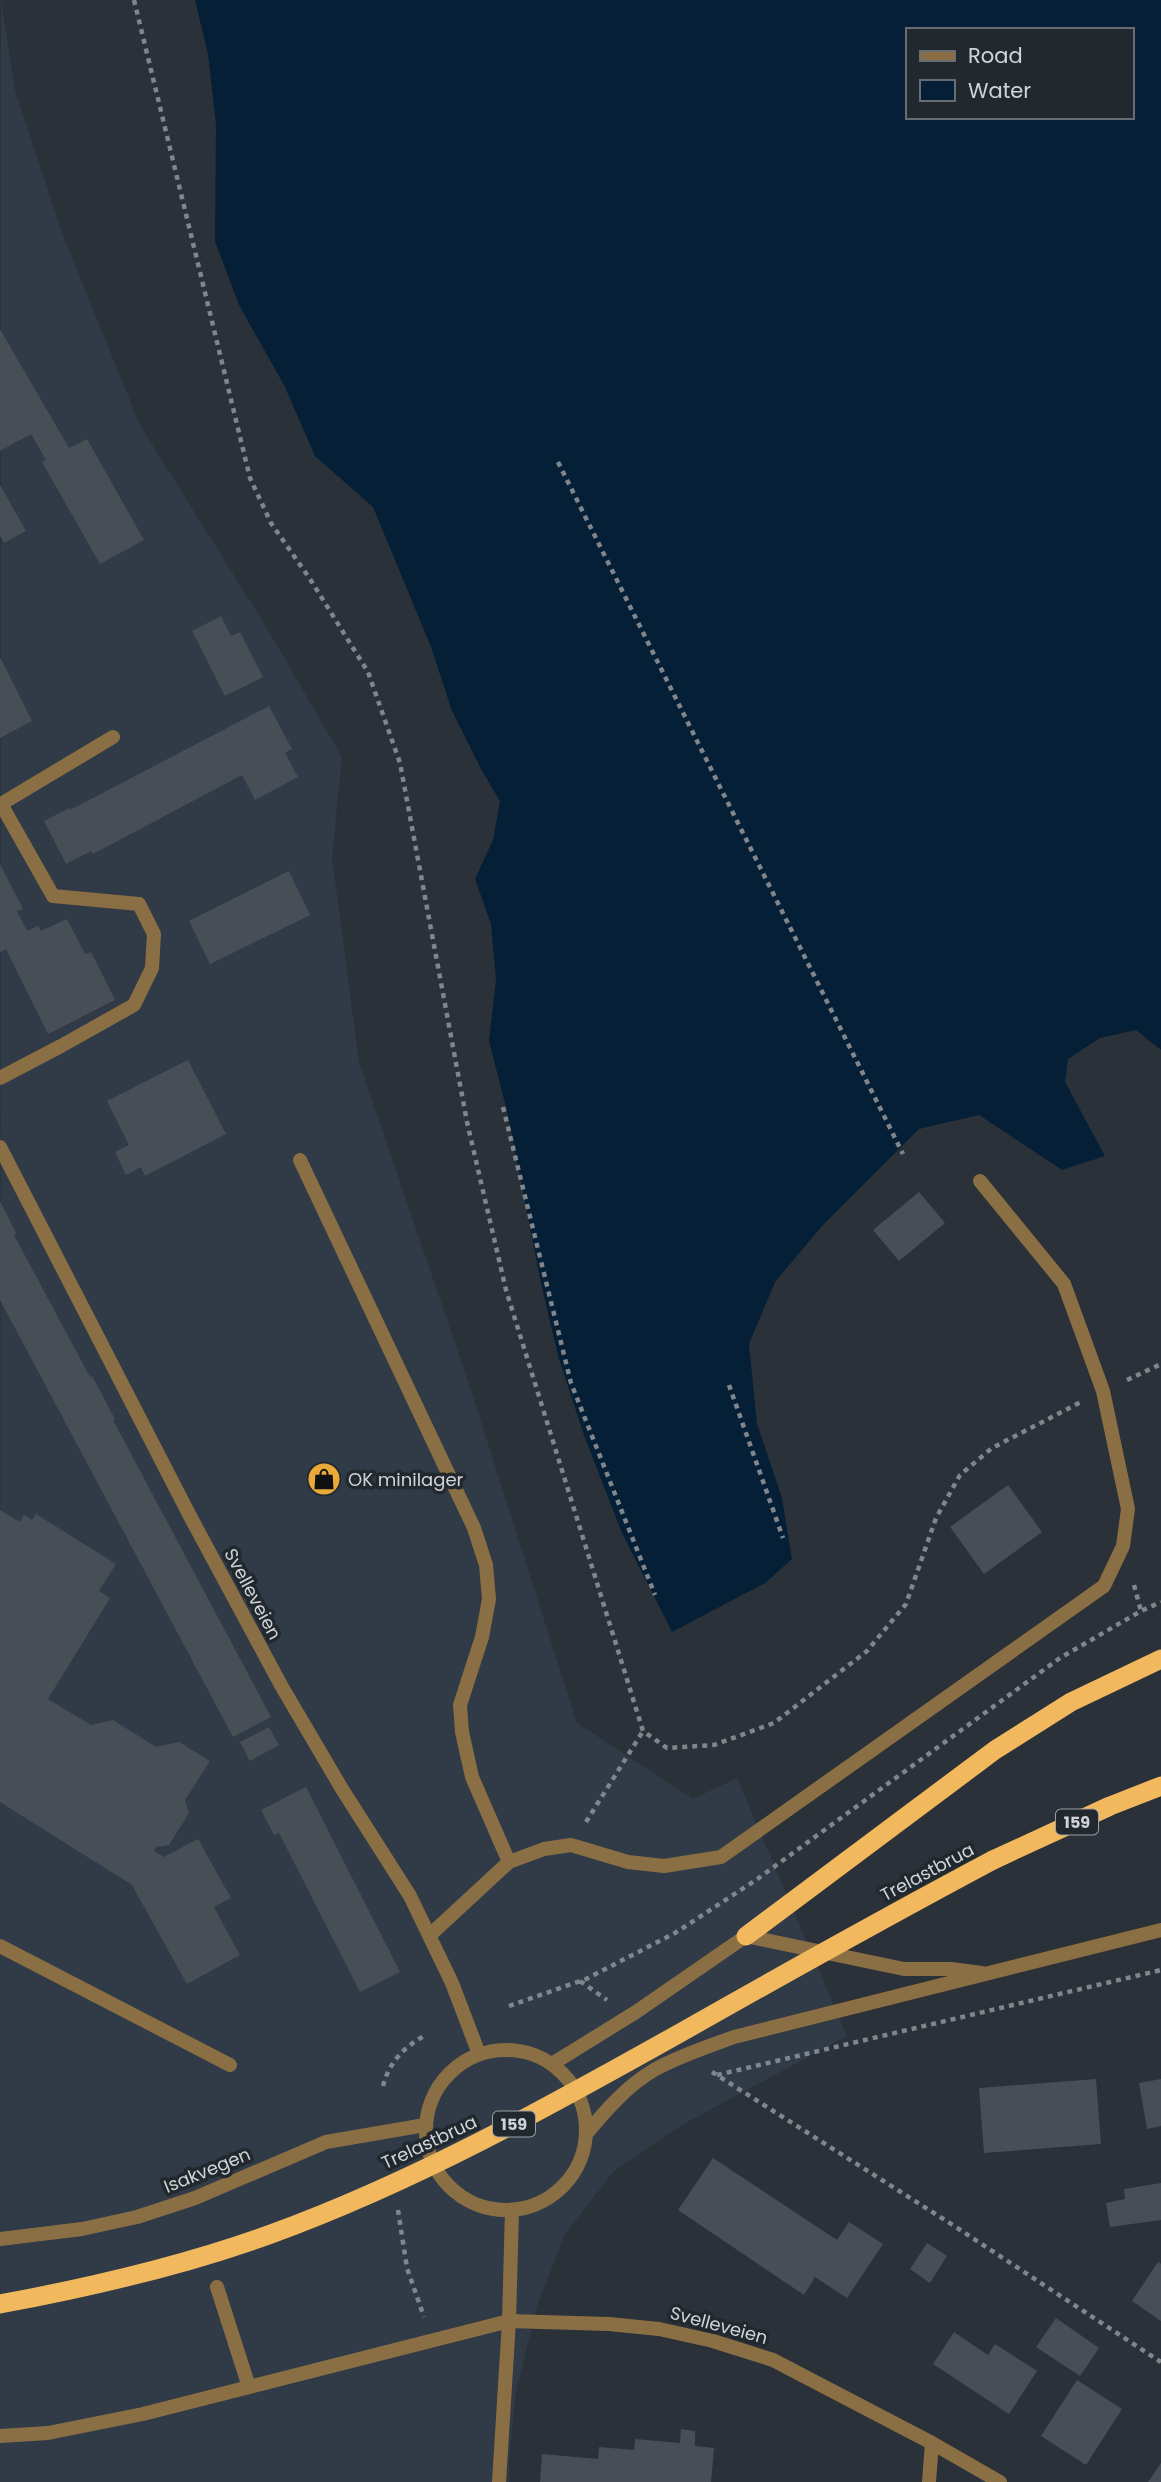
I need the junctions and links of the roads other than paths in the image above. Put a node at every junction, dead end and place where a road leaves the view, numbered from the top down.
1 (113, 737) dead end
2 (0, 1077) edge
3 (0, 1147) edge
4 (300, 1160) dead end
5 (980, 1181) dead end
6 (1161, 1659) edge
7 (1161, 1786) edge
8 (509, 1862) junction
9 (1161, 1930) edge
10 (429, 1935) junction
11 (746, 1936) junction
12 (0, 1946) edge
13 (991, 1975) junction
14 (479, 2054) junction
15 (552, 2064) junction
16 (230, 2065) dead end
17 (425, 2124) junction
18 (587, 2133) junction
19 (512, 2210) junction
20 (0, 2239) edge
21 (217, 2287) dead end
22 (0, 2304) edge
23 (509, 2321) junction
24 (248, 2387) junction
25 (0, 2436) edge
26 (932, 2443) junction
27 (499, 2482) edge
28 (929, 2482) edge
29 (1000, 2482) edge

1 - 2 street
3 - 10 street, Svelleveien
4 - 8 street
5 - 8 street
6 - 11 highway
7 - 22 highway, Trelastbrua / 159, bridge
8 - 10 street
9 - 13 street
10 - 14 street, Svelleveien
11 - 13 street
11 - 15 street
12 - 16 street
13 - 18 street
14 - 15 street
14 - 17 street
15 - 18 street
17 - 19 street
17 - 20 street, Isakvegen
18 - 19 street
19 - 23 street
21 - 24 street
23 - 24 street, Svelleveien
23 - 26 street, Svelleveien
23 - 27 street
24 - 25 street, Svelleveien
26 - 28 street
26 - 29 street, Svelleveien

